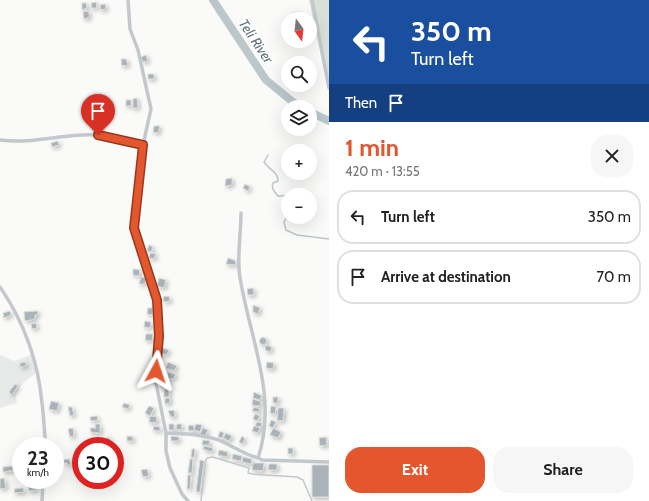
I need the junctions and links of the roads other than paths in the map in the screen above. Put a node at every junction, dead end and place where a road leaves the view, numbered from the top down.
1 (128, 0) edge
2 (312, 0) edge
3 (329, 88) edge
4 (0, 140) edge
5 (143, 145) junction
6 (240, 213) dead end
7 (0, 288) edge
8 (166, 432) junction
9 (45, 437) edge
10 (258, 458) junction
11 (329, 462) edge
12 (43, 489) edge
13 (42, 501) edge
14 (188, 501) edge
15 (201, 501) edge
16 (312, 501) edge

1 - 5 street
2 - 3 street
4 - 5 street
5 - 8 street
6 - 10 street
7 - 9 street
8 - 10 street
8 - 14 street
10 - 11 street
12 - 13 street
15 - 16 lane

